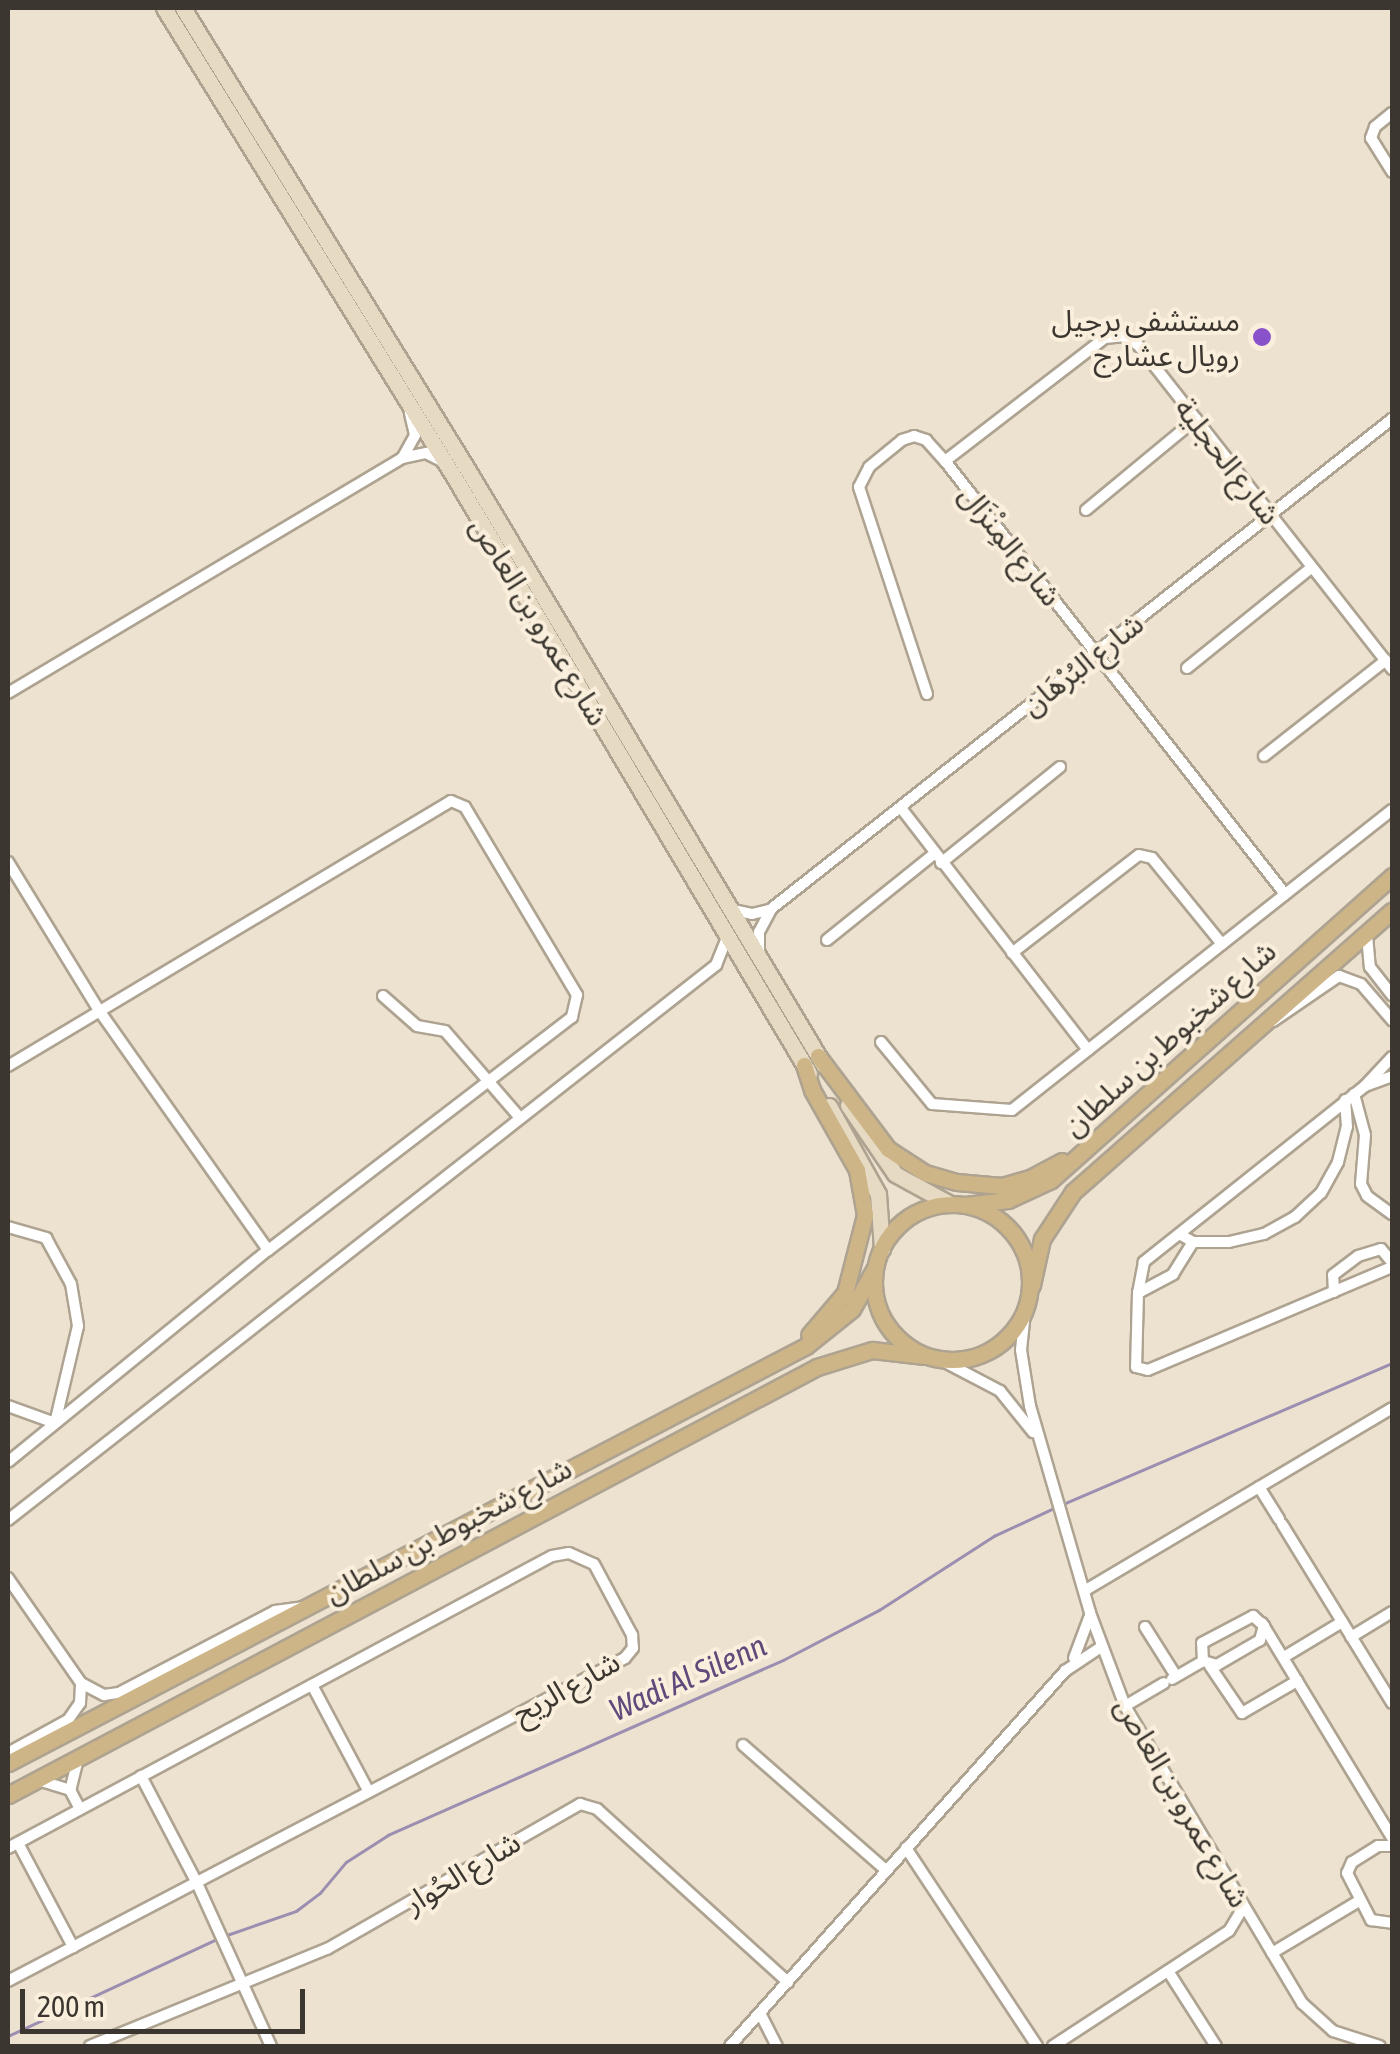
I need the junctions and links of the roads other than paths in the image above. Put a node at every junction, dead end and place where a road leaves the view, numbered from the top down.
1 (164, 8) edge
2 (185, 9) edge
3 (1392, 113) edge
4 (1392, 172) edge
5 (408, 402) junction
6 (1196, 419) junction
7 (1392, 419) edge
8 (402, 458) junction
9 (945, 462) junction
10 (454, 475) junction
11 (1086, 510) dead end
12 (1271, 516) junction
13 (1311, 568) junction
14 (1096, 653) junction
15 (1389, 664) edge
16 (1188, 668) dead end
17 (8, 693) edge
18 (927, 694) dead end
19 (1264, 756) dead end
20 (1060, 766) dead end
21 (901, 808) junction
22 (1392, 810) edge
23 (937, 858) junction
24 (8, 862) edge
25 (1392, 876) edge
26 (1285, 894) junction
27 (771, 909) junction
28 (733, 910) junction
29 (1392, 911) edge
30 (1367, 934) junction
31 (728, 936) junction
32 (827, 940) dead end
33 (1222, 944) junction
34 (1012, 953) junction
35 (754, 963) junction
36 (716, 965) junction
37 (1391, 989) edge
38 (383, 996) dead end
39 (1375, 998) junction
40 (98, 1009) junction
41 (1392, 1020) edge
42 (1263, 1024) junction
43 (881, 1042) dead end
44 (1088, 1050) junction
45 (1392, 1057) edge
46 (811, 1061) junction
47 (1181, 1064) junction
48 (8, 1066) edge
49 (1392, 1076) edge
50 (486, 1083) junction
51 (1365, 1086) junction
52 (1349, 1097) junction
53 (520, 1118) junction
54 (1338, 1162) junction
55 (1360, 1170) junction
56 (957, 1204) junction
57 (1392, 1214) edge
58 (8, 1227) edge
59 (1180, 1236) junction
60 (1193, 1242) junction
61 (882, 1249) junction
62 (268, 1250) junction
63 (1392, 1265) edge
64 (874, 1270) junction
65 (1032, 1285) junction
66 (1334, 1292) junction
67 (1138, 1293) junction
68 (1025, 1312) junction
69 (933, 1358) junction
70 (702, 1398) junction
71 (8, 1406) edge
72 (1392, 1408) edge
73 (55, 1423) junction
74 (1041, 1446) junction
75 (8, 1462) edge
76 (1258, 1487) junction
77 (8, 1520) edge
78 (8, 1578) edge
79 (1084, 1592) junction
80 (304, 1606) junction
81 (1392, 1612) edge
82 (1090, 1614) junction
83 (1262, 1622) junction
84 (1342, 1622) junction
85 (1145, 1628) dead end
86 (1352, 1637) junction
87 (1101, 1647) junction
88 (1284, 1657) junction
89 (1206, 1664) junction
90 (1064, 1671) junction
91 (1170, 1680) junction
92 (1298, 1681) junction
93 (80, 1683) junction
94 (312, 1685) junction
95 (1392, 1704) edge
96 (1124, 1706) junction
97 (743, 1745) dead end
98 (8, 1754) edge
99 (80, 1756) junction
100 (8, 1763) edge
101 (141, 1776) junction
102 (36, 1780) junction
103 (70, 1790) junction
104 (370, 1792) junction
105 (8, 1794) edge
106 (80, 1809) junction
107 (1392, 1838) edge
108 (13, 1846) edge
109 (1392, 1846) edge
110 (906, 1848) junction
111 (886, 1870) junction
112 (196, 1882) junction
113 (1359, 1901) junction
114 (1242, 1908) junction
115 (1392, 1923) edge
116 (1229, 1930) junction
117 (1256, 1930) junction
118 (73, 1947) junction
119 (1272, 1953) junction
120 (1168, 1972) junction
121 (8, 1981) edge
122 (788, 1982) junction
123 (244, 1983) junction
124 (760, 2013) junction
125 (90, 2046) edge
126 (272, 2046) edge
127 (730, 2046) edge
128 (777, 2046) edge
129 (1036, 2046) edge
130 (1052, 2046) edge
131 (1216, 2046) edge
132 (1380, 2046) edge

1 - 5 main road, شارع عمرو بن العاص
2 - 28 main road, شارع عمرو بن العاص
3 - 4 street
5 - 8 street
5 - 10 main road, شارع عمرو بن العاص
6 - 9 street, شارع الحجلية
6 - 11 street
6 - 12 street, شارع الحجلية
7 - 12 street, شارع البُرْهَان
8 - 10 street
8 - 17 street
9 - 14 street, شارع المِنْزَال
9 - 18 street, شارع المِنْزَال
10 - 31 main road, شارع عمرو بن العاص
12 - 13 street, شارع الحجلية
12 - 14 street, شارع البُرْهَان
13 - 15 street, شارع الحجلية
13 - 16 street
14 - 21 street, شارع البُرْهَان
14 - 26 street, شارع المِنْزَال
15 - 19 street
20 - 23 street
21 - 23 street
21 - 27 street, شارع البُرْهَان
22 - 26 street
23 - 32 street
23 - 34 street
24 - 40 street
25 - 47 main road, شارع شخبوط بن سلطان
26 - 33 street
27 - 28 street
27 - 35 street
28 - 35 main road, شارع عمرو بن العاص
29 - 30 main road, شارع شخبوط بن سلطان
30 - 37 street
30 - 42 main road, شارع شخبوط بن سلطان
31 - 35 main road, شارع عمرو بن العاص
31 - 36 street
33 - 34 street
33 - 44 street
34 - 44 street
35 - 36 street
35 - 46 main road, شارع عمرو بن العاص
36 - 53 street
37 - 39 street
38 - 50 street
39 - 41 street
39 - 42 street
40 - 48 street
40 - 50 street
40 - 62 street
42 - 65 main road, شارع شخبوط بن سلطان
43 - 44 street
45 - 51 street
46 - 47 main road
46 - 56 main road, شارع عمرو بن العاص
46 - 61 main road, شارع عمرو بن العاص
46 - 70 main road
47 - 56 main road, شارع شخبوط بن سلطان
49 - 51 street
50 - 53 street
50 - 62 street
51 - 52 street
52 - 54 street
52 - 55 street
52 - 59 street
53 - 77 street
54 - 55 street
54 - 60 street
55 - 57 street
56 - 61 main road
56 - 65 main road
58 - 73 street
59 - 60 street
59 - 67 street
60 - 67 street
61 - 64 main road
62 - 73 street
63 - 66 street
63 - 66 street
64 - 69 main road
64 - 70 main road, شارع شخبوط بن سلطان
65 - 68 main road
66 - 67 street
68 - 69 main road
68 - 74 street, شارع عمرو بن العاص
69 - 74 street, شارع عمرو بن العاص
69 - 99 main road, شارع شخبوط بن سلطان
70 - 80 main road, شارع شخبوط بن سلطان
71 - 73 street
72 - 76 street
73 - 75 street
74 - 79 street, شارع عمرو بن العاص
76 - 79 street
76 - 84 street
78 - 93 street
79 - 82 street, شارع عمرو بن العاص
80 - 93 street
80 - 100 main road, شارع شخبوط بن سلطان
81 - 86 street
82 - 87 street, شارع عمرو بن العاص
82 - 90 street
83 - 88 street
83 - 89 street
83 - 89 street
84 - 86 street
84 - 88 street
85 - 91 street
86 - 95 street
87 - 90 street
87 - 96 street, شارع عمرو بن العاص
88 - 92 street
89 - 91 street
89 - 92 street
90 - 110 street
91 - 96 street
92 - 107 street
93 - 98 street
94 - 101 street, شارع الريح
94 - 104 street
94 - 104 street, شارع الريح
96 - 114 street, شارع عمرو بن العاص
97 - 111 street
99 - 102 main road, شارع شخبوط بن سلطان
99 - 103 street
101 - 106 street, شارع الريح
101 - 112 street
102 - 103 street
102 - 105 main road, شارع شخبوط بن سلطان
103 - 106 street
104 - 112 street, شارع الريح
106 - 108 street, شارع الريح
108 - 118 street
109 - 113 street
110 - 111 street
110 - 129 street
111 - 122 street
112 - 118 street, شارع الريح
112 - 123 street
113 - 115 street
113 - 119 street
114 - 116 street
114 - 117 street, شارع عمرو بن العاص
116 - 117 street
116 - 120 street
117 - 119 street, شارع عمرو بن العاص
118 - 121 street, شارع الريح
119 - 132 street, شارع عمرو بن العاص
120 - 130 street
120 - 131 street
122 - 123 street, شارع الحُوار
122 - 124 street
123 - 125 street, شارع الحُوار
123 - 126 street
124 - 127 street
124 - 128 street

